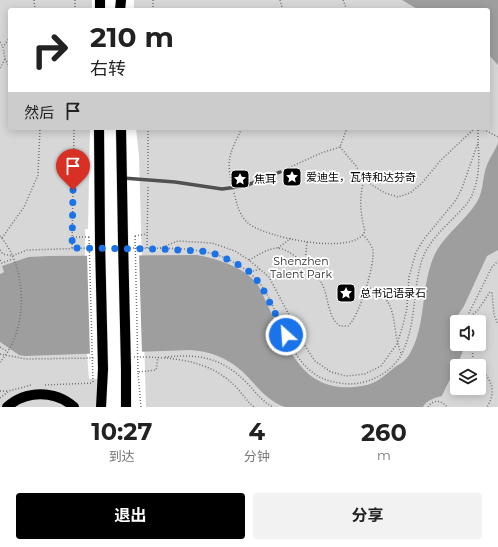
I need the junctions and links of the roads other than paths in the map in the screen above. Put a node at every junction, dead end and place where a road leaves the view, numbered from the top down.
1 (98, 130) edge
2 (121, 130) edge
3 (280, 172) road end
4 (121, 178) junction
5 (103, 368) junction
6 (6, 407) edge
7 (74, 407) edge
8 (101, 407) edge
9 (105, 407) edge
10 (126, 407) edge

1 - 5 main road, bridge
2 - 4 main road
3 - 4 lane
4 - 10 main road, bridge
5 - 8 main road
5 - 9 main road
6 - 7 main road

